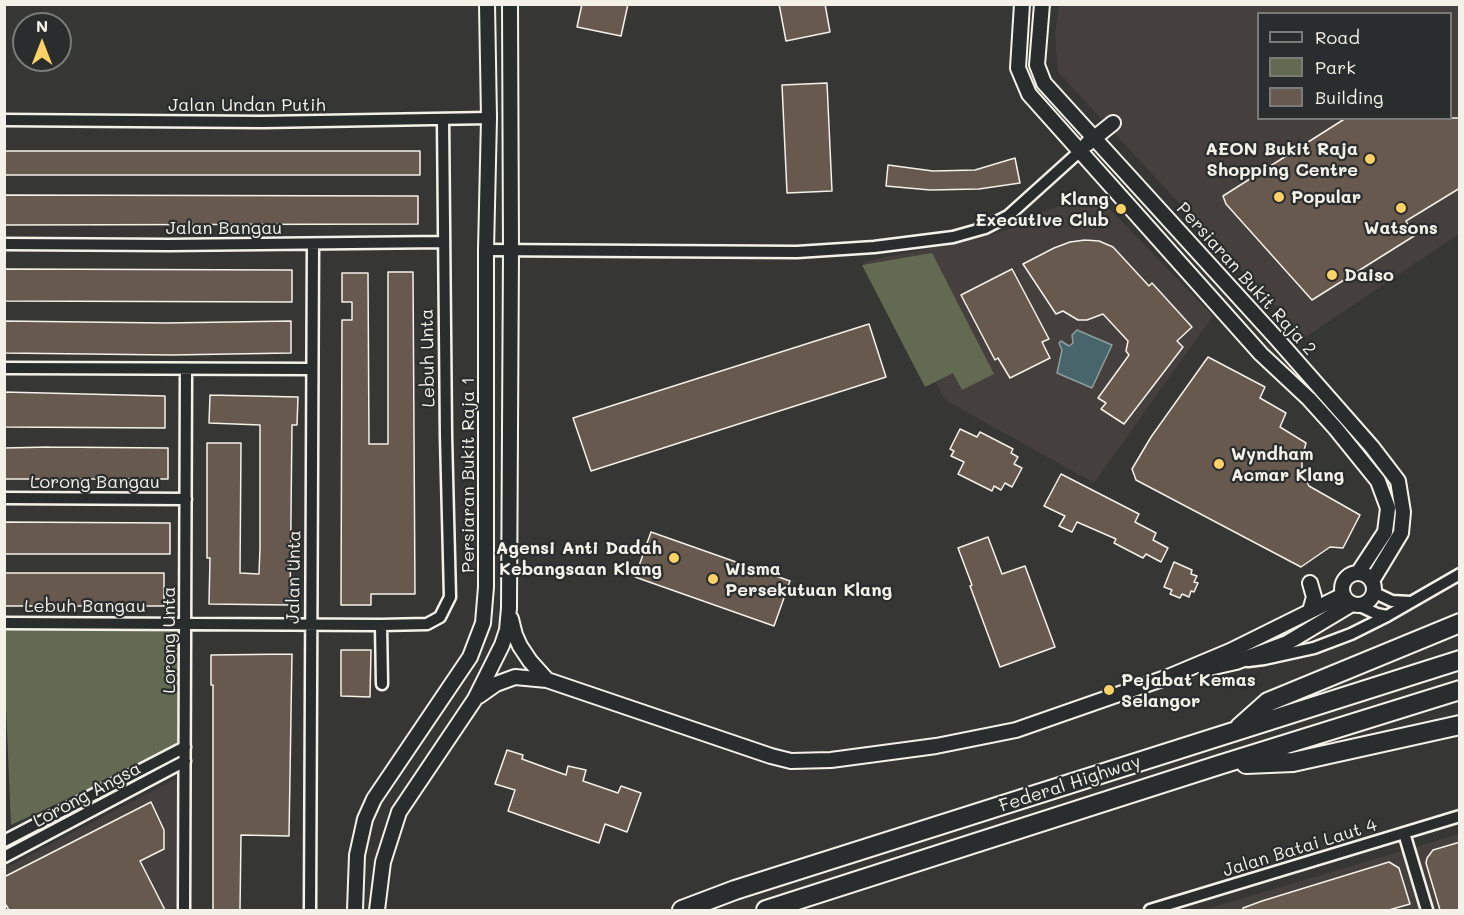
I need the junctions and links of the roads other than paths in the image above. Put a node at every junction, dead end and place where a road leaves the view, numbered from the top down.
1 (486, 4) edge
2 (510, 4) edge
3 (1022, 4) edge
4 (1042, 4) edge
5 (489, 118) junction
6 (443, 119) junction
7 (4, 120) edge
8 (1113, 123) dead end
9 (1093, 138) junction
10 (1079, 152) junction
11 (444, 243) junction
12 (4, 244) edge
13 (314, 244) junction
14 (486, 250) junction
15 (511, 251) junction
16 (4, 368) edge
17 (186, 369) junction
18 (312, 369) junction
19 (1392, 472) junction
20 (1375, 476) junction
21 (4, 498) edge
22 (186, 499) junction
23 (1358, 573) junction
24 (1460, 574) edge
25 (1310, 583) dead end
26 (1373, 587) junction
27 (450, 597) joint
28 (1351, 601) junction
29 (1410, 602) junction
30 (509, 608) junction
31 (1310, 611) junction
32 (1388, 616) junction
33 (4, 623) edge
34 (185, 623) junction
35 (1460, 623) edge
36 (310, 626) junction
37 (381, 626) junction
38 (1460, 660) edge
39 (1236, 662) junction
40 (1168, 677) junction
41 (547, 680) junction
42 (382, 684) dead end
43 (1460, 690) edge
44 (475, 699) junction
45 (1460, 725) edge
46 (1234, 732) junction
47 (185, 747) junction
48 (185, 761) junction
49 (1219, 765) junction
50 (1460, 816) edge
51 (1404, 833) junction
52 (4, 841) edge
53 (4, 857) edge
54 (183, 910) edge
55 (310, 910) edge
56 (355, 910) edge
57 (377, 910) edge
58 (682, 910) edge
59 (766, 910) edge
60 (1150, 910) edge
61 (1427, 910) edge

1 - 5 street, Persiaran Bukit Raja 1
2 - 15 street
3 - 10 street, Persiaran Bukit Raja 2
4 - 9 street, Persiaran Bukit Raja 2
5 - 6 street, Jalan Undan Putih
5 - 14 street, Persiaran Bukit Raja 1
6 - 7 street, Jalan Undan Putih
6 - 11 street, Lebuh Unta
8 - 9 street
9 - 10 street
9 - 19 street, Persiaran Bukit Raja 2
10 - 15 street
10 - 20 street, Persiaran Bukit Raja 2
11 - 13 street, Jalan Bangau
11 - 27 street, Lebuh Unta
12 - 13 street, Jalan Bangau
13 - 18 street, Jalan Unta
14 - 15 street
14 - 56 street, Persiaran Bukit Raja 1
15 - 30 street
16 - 17 street
17 - 18 street
17 - 22 street, Lorong Unta
18 - 36 street, Jalan Unta
19 - 20 street
19 - 26 street, Persiaran Bukit Raja 2
20 - 23 street, Persiaran Bukit Raja 2
21 - 22 street, Lorong Bangau
22 - 34 street, Lorong Unta
23 - 26 street
23 - 28 street
24 - 29 street
25 - 31 street
26 - 28 street
26 - 29 street
27 - 37 street, Lebuh Bangau
28 - 31 street
28 - 32 street
28 - 39 street
29 - 32 street
30 - 41 street
30 - 44 street
31 - 40 street
32 - 39 street
33 - 34 street, Lebuh Bangau
34 - 36 street, Lebuh Bangau
34 - 47 street, Lorong Unta
35 - 46 highway
36 - 37 street, Lebuh Bangau
36 - 55 street, Jalan Unta
37 - 42 street
38 - 46 highway, Federal Highway
39 - 40 street
40 - 41 street
41 - 44 street
43 - 49 highway, Federal Highway
44 - 57 street
45 - 49 highway
46 - 58 highway, Federal Highway
47 - 48 street, Lorong Unta
47 - 52 street, Lorong Angsa
48 - 53 street, Lorong Angsa
48 - 54 street, Lorong Unta
49 - 59 highway, Federal Highway
50 - 51 street, Jalan Batai Laut 4
51 - 60 street, Jalan Batai Laut 4
51 - 61 street

